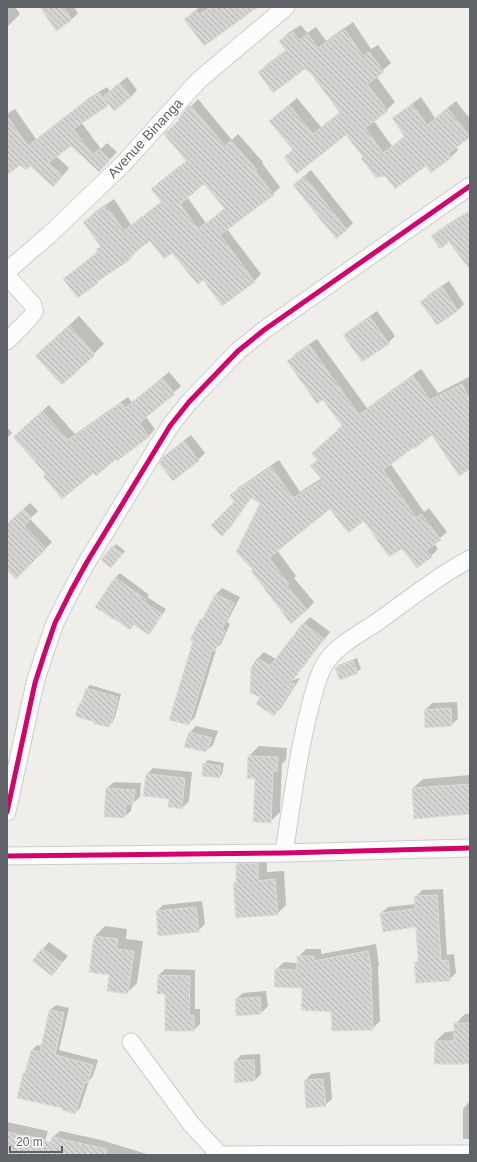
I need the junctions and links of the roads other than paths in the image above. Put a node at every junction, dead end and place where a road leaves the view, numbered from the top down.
1 (286, 7) edge
2 (470, 186) edge
3 (7, 271) edge
4 (7, 276) edge
5 (7, 341) edge
6 (470, 559) edge
7 (7, 812) edge
8 (470, 848) edge
9 (284, 853) junction
10 (7, 856) edge
11 (131, 1042) dead end
12 (470, 1154) edge
13 (220, 1155) edge

1 - 3 street, Avenue Binanga
2 - 7 street
4 - 5 street
6 - 9 street
8 - 9 street
9 - 10 street
11 - 13 street
12 - 13 street

